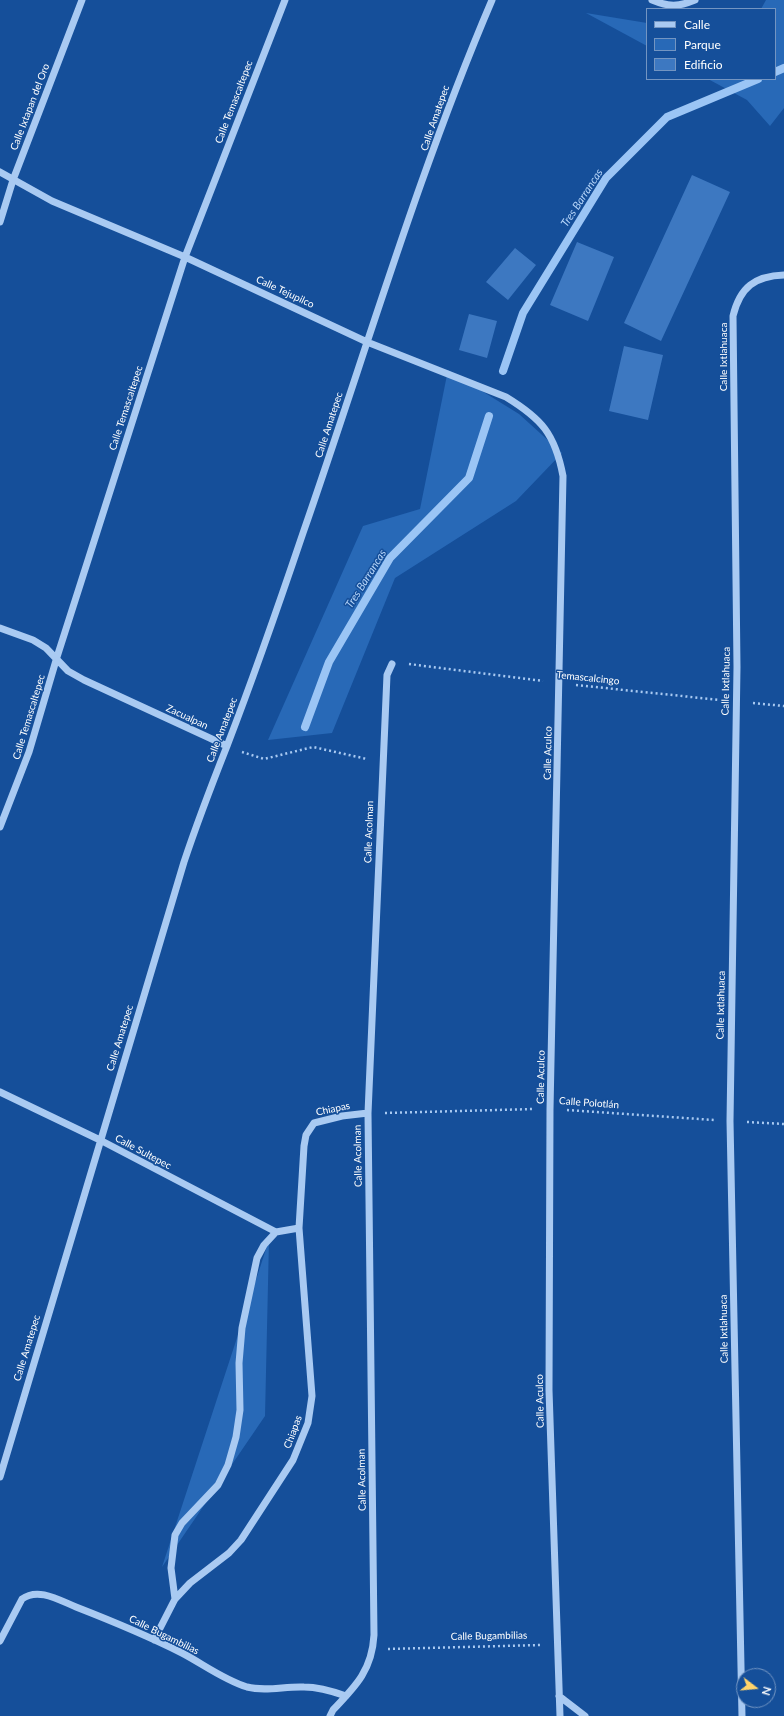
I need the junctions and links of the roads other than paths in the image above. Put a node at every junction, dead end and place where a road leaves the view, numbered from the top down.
1 (82, 0) edge
2 (285, 0) edge
3 (492, 0) edge
4 (652, 0) edge
5 (695, 0) edge
6 (0, 172) edge
7 (13, 180) junction
8 (0, 222) edge
9 (185, 257) junction
10 (784, 275) edge
11 (367, 342) junction
12 (552, 440) joint
13 (0, 628) edge
14 (57, 658) junction
15 (392, 664) road end
16 (227, 746) junction
17 (0, 827) edge
18 (0, 1092) edge
19 (368, 1113) junction
20 (100, 1140) junction
21 (299, 1228) junction
22 (276, 1232) junction
23 (0, 1477) edge
24 (175, 1599) junction
25 (154, 1640) junction
26 (0, 1641) edge
27 (346, 1696) junction
28 (560, 1696) junction
29 (330, 1716) edge
30 (560, 1716) edge
31 (585, 1716) edge
32 (742, 1716) edge

1 - 7 street, Calle Ixtapan del Oro
2 - 9 street, Calle Temascaltepec
3 - 11 street, Calle Amatepec
4 - 5 street
6 - 7 street, Calle Tejupilco
7 - 8 street, Calle Ixtapan del Oro
7 - 9 street, Calle Tejupilco
9 - 11 street, Calle Tejupilco
9 - 14 street, Calle Temascaltepec
10 - 32 street, Calle Ixtlahuaca
11 - 12 street, Calle Tejupilco
11 - 16 street, Calle Amatepec
12 - 28 street, Calle Aculco
13 - 14 street, Zacualpan
14 - 16 street, Zacualpan
14 - 17 street, Calle Temascaltepec
15 - 19 street, Calle Acolman
16 - 20 street, Calle Amatepec
18 - 20 street, Calle Sultepec
19 - 21 street, Chiapas
19 - 27 street, Calle Acolman
20 - 22 street, Calle Sultepec
20 - 23 street, Calle Amatepec
21 - 22 street
21 - 24 street, Chiapas
22 - 24 street
24 - 25 street, Chiapas
25 - 26 street, Calle Bugambilias
25 - 27 street, Calle Bugambilias
27 - 29 street, Calle Acolman
28 - 30 street, Calle Aculco
28 - 31 street

